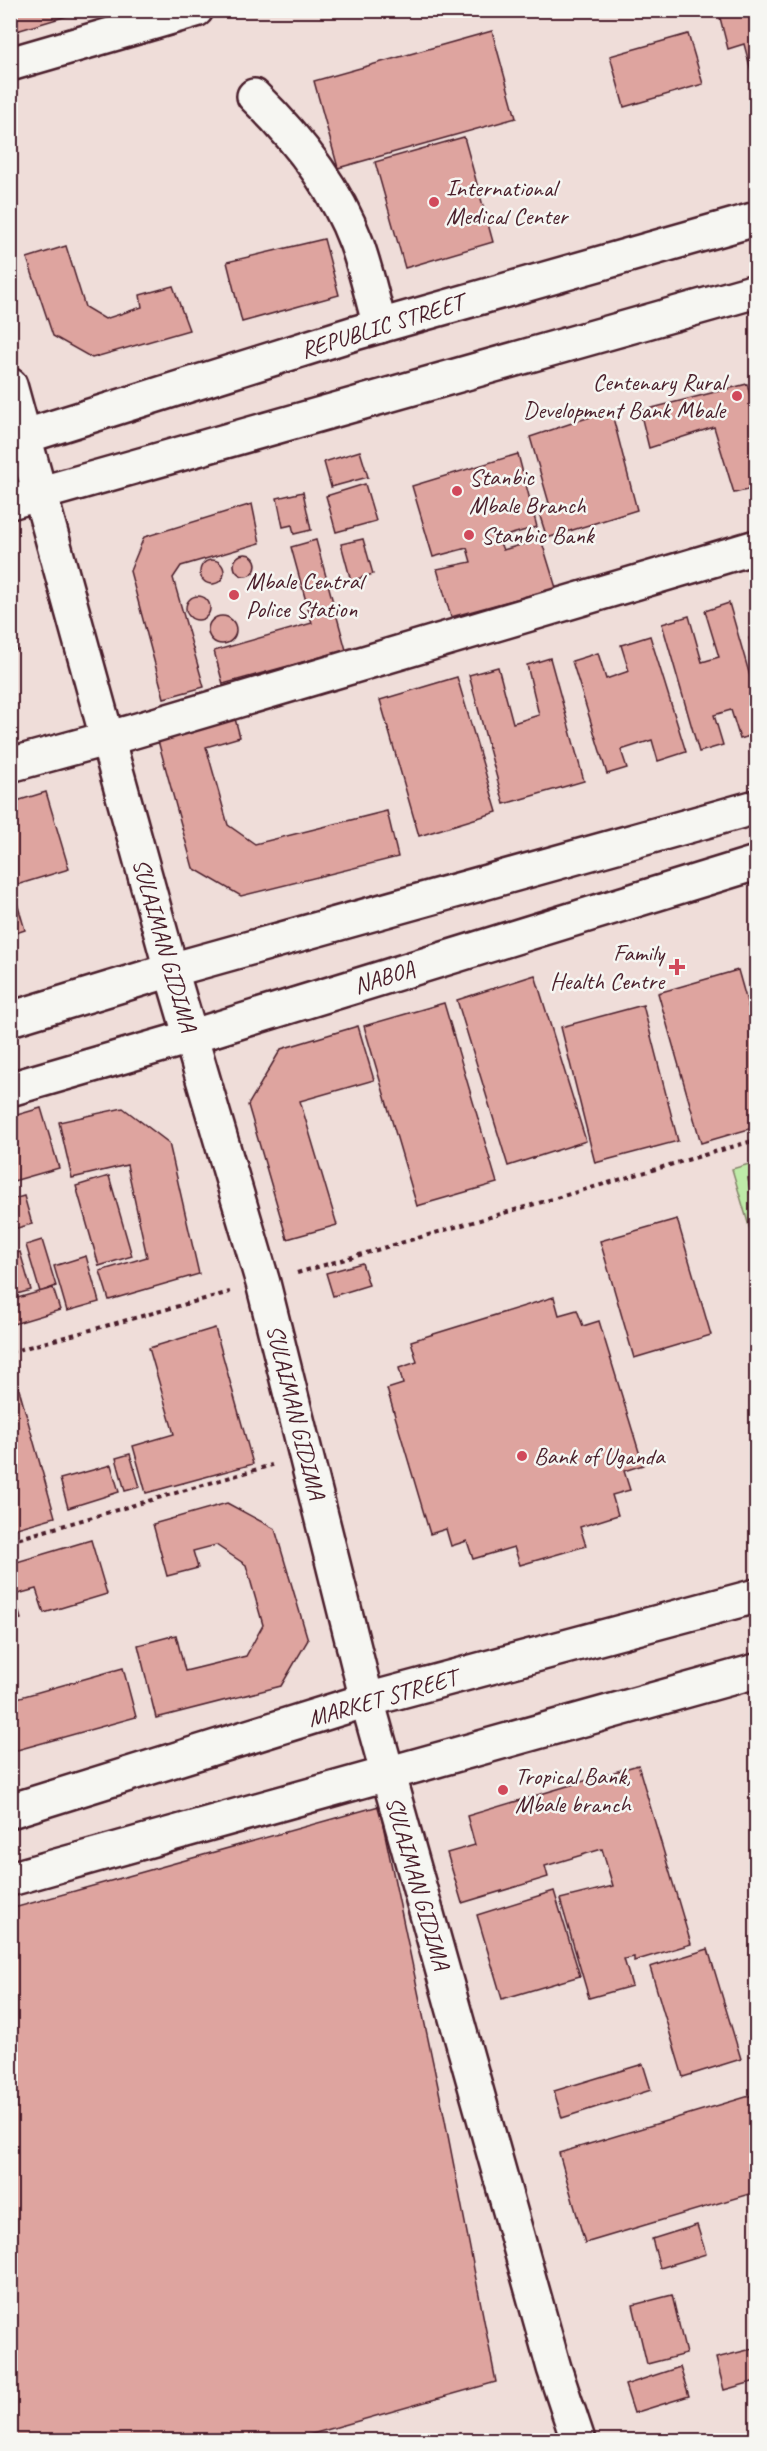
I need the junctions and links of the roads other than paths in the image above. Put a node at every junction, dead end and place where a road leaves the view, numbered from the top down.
1 (196, 10) edge
2 (10, 64) edge
3 (254, 96) dead end
4 (756, 219) edge
5 (756, 291) edge
6 (380, 326) junction
7 (10, 385) edge
8 (18, 439) edge
9 (25, 498) edge
10 (756, 547) edge
11 (107, 739) junction
12 (10, 765) edge
13 (756, 807) edge
14 (756, 863) edge
15 (171, 970) junction
16 (10, 1018) edge
17 (190, 1037) junction
18 (10, 1089) edge
19 (756, 1596) edge
20 (756, 1671) edge
21 (367, 1700) junction
22 (387, 1772) junction
23 (10, 1811) edge
24 (10, 1880) edge
25 (578, 2440) edge

1 - 2 street
3 - 6 street
4 - 6 street, REPUBLIC STREET
5 - 9 street
6 - 8 street, REPUBLIC STREET
7 - 8 street, SULAIMAN GIDIMA
8 - 9 street, SULAIMAN GIDIMA
9 - 11 street, SULAIMAN GIDIMA
10 - 11 street
11 - 12 street
11 - 15 street, SULAIMAN GIDIMA
13 - 15 street
14 - 17 street, NABOA
15 - 16 street
15 - 17 street, SULAIMAN GIDIMA
17 - 18 street, NABOA
17 - 21 street, SULAIMAN GIDIMA
19 - 21 street, MARKET STREET
20 - 22 street
21 - 22 street, SULAIMAN GIDIMA
21 - 23 street, MARKET STREET
22 - 24 street
22 - 25 street, SULAIMAN GIDIMA

